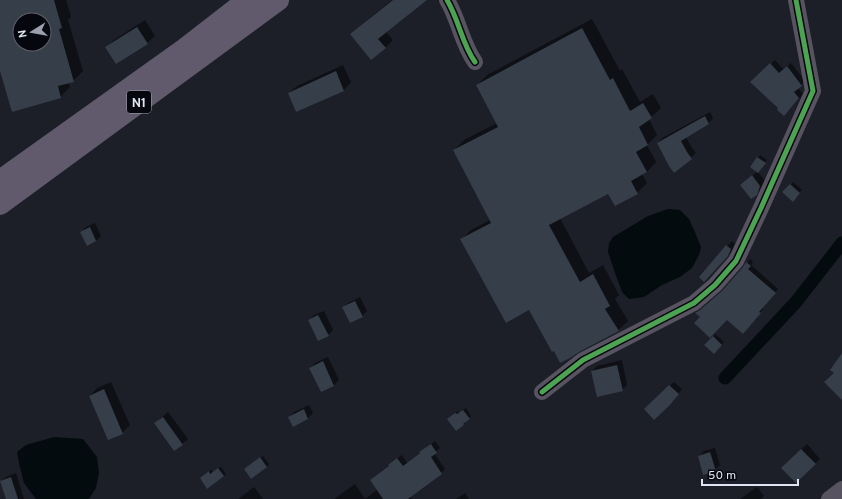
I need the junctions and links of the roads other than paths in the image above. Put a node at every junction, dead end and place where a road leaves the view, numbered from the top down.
1 (248, 0) edge
2 (278, 0) edge
3 (447, 0) edge
4 (796, 0) edge
5 (475, 62) dead end
6 (0, 181) edge
7 (0, 204) edge
8 (542, 392) dead end
9 (842, 488) edge
10 (829, 499) edge

1 - 6 highway, N1
2 - 7 highway, N1
3 - 5 street
4 - 8 street
9 - 10 street

